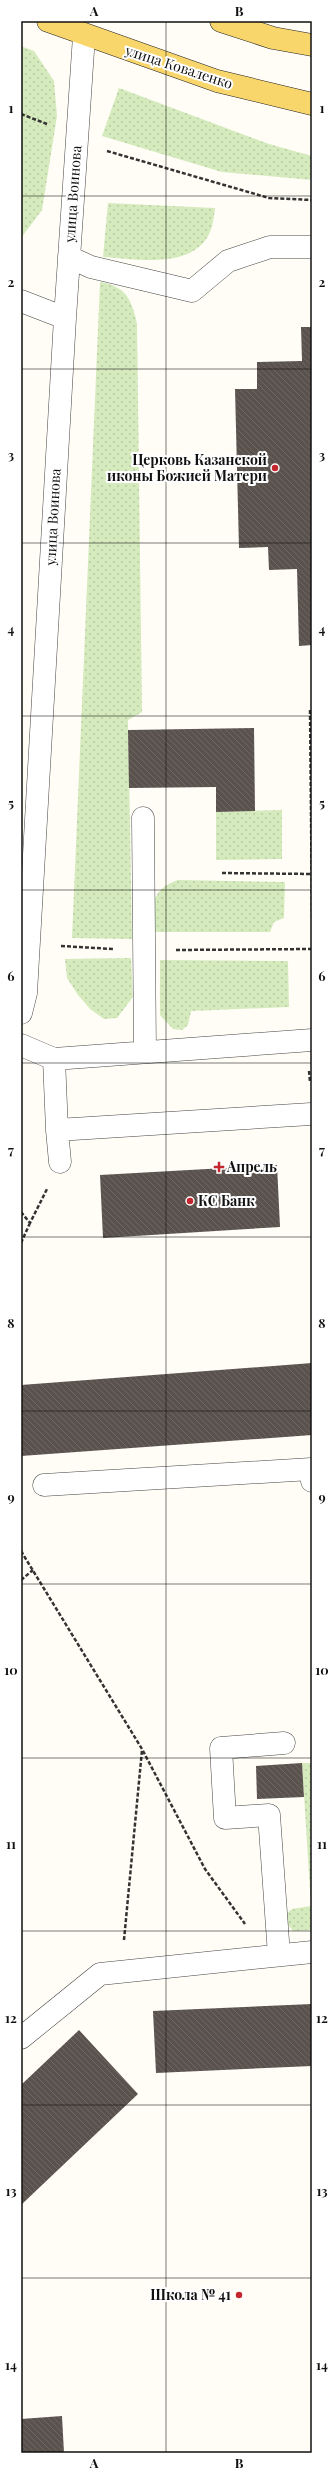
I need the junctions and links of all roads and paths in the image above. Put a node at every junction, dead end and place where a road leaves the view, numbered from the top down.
1 (48, 21) edge
2 (221, 21) edge
3 (85, 28) edge
4 (312, 45) edge
5 (312, 104) edge
6 (105, 158) dead end
7 (312, 200) edge
8 (312, 247) edge
9 (68, 257) junction
10 (21, 301) edge
11 (64, 318) junction
12 (310, 710) dead end
13 (143, 818) dead end
14 (222, 873) dead end
15 (312, 874) edge
16 (312, 917) edge
17 (61, 938) dead end
18 (312, 949) edge
19 (144, 950) junction
20 (21, 1013) edge
21 (312, 1040) edge
22 (21, 1045) edge
23 (145, 1052) junction
24 (54, 1059) junction
25 (310, 1114) dead end
26 (57, 1130) junction
27 (60, 1162) joint
28 (21, 1212) edge
29 (30, 1222) junction
30 (21, 1242) edge
31 (312, 1481) edge
32 (44, 1484) dead end
33 (21, 1551) edge
34 (33, 1570) junction
35 (21, 1580) edge
36 (284, 1743) dead end
37 (142, 1749) junction
38 (312, 1952) edge
39 (274, 1956) junction
40 (121, 1972) junction
41 (21, 2038) edge

1 - 3 main road, улица Коваленко
2 - 4 main road
3 - 5 main road, улица Коваленко
3 - 9 street, улица Воинова
6 - 7 path
8 - 9 street
9 - 11 street, улица Воинова
10 - 11 street
11 - 20 street, улица Воинова
12 - 15 path
13 - 19 street
14 - 15 path
15 - 16 path
17 - 19 path
18 - 19 path
19 - 23 street
21 - 23 street
22 - 24 street
23 - 24 street
24 - 26 street
25 - 26 street
26 - 27 street
27 - 29 path
28 - 29 path
29 - 30 path
31 - 32 street
33 - 34 path
34 - 35 path
34 - 37 path
36 - 39 street
37 - 39 path
37 - 40 path
38 - 39 street
39 - 40 street
40 - 41 street

